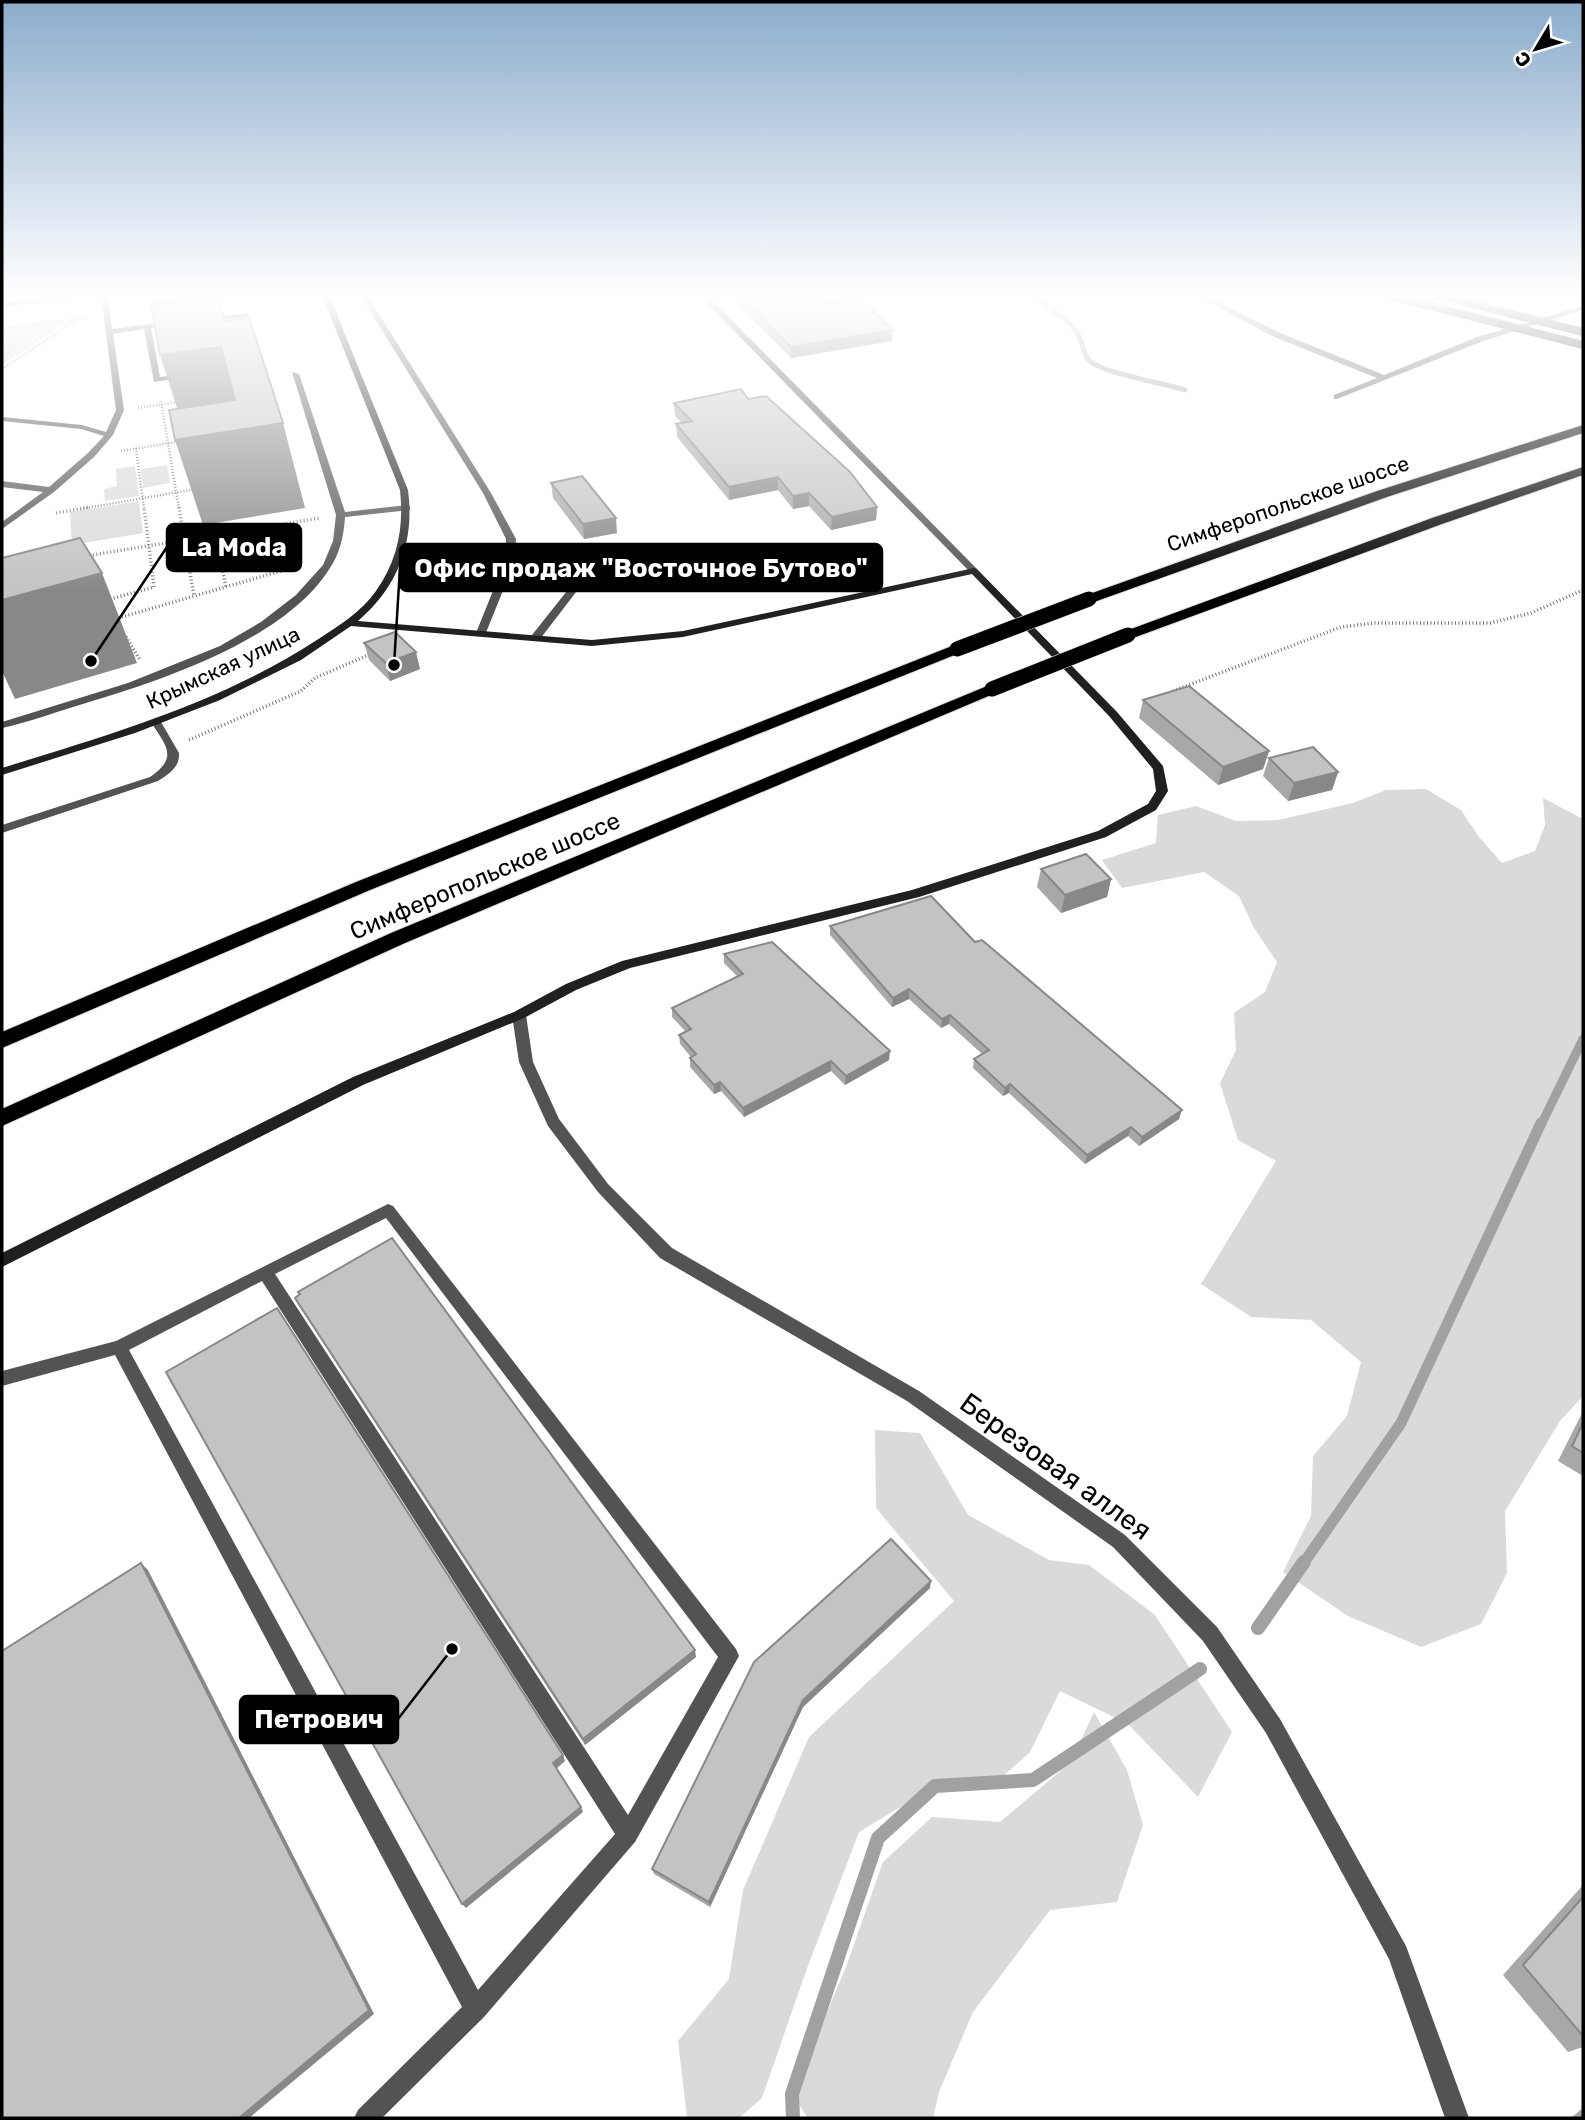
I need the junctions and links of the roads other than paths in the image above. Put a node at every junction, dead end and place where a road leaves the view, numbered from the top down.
1 (118, 394) edge
2 (301, 394) edge
3 (367, 394) edge
4 (425, 394) edge
5 (800, 394) edge
6 (1345, 394) edge
7 (1337, 397) dead end
8 (2, 419) edge
9 (1583, 429) edge
10 (109, 435) junction
11 (1583, 471) edge
12 (2, 484) edge
13 (51, 490) junction
14 (407, 508) junction
15 (341, 516) junction
16 (2, 526) edge
17 (974, 571) junction
18 (585, 573) dead end
19 (349, 623) junction
20 (481, 633) junction
21 (536, 637) junction
22 (156, 722) junction
23 (2, 725) edge
24 (2, 772) edge
25 (2, 829) edge
26 (519, 1015) junction
27 (2, 1040) edge
28 (2, 1118) edge
29 (2, 1260) edge
30 (265, 1272) junction
31 (119, 1347) junction
32 (2, 1378) edge
33 (628, 1835) junction
34 (476, 2009) junction
35 (366, 2118) edge
36 (1457, 2118) edge

1 - 10 street
2 - 15 street
3 - 14 street, Крымская улица
4 - 20 street
5 - 17 street
6 - 7 street
8 - 10 street
9 - 27 highway, Симферопольское шоссе, bridge
10 - 13 street
11 - 28 highway, Симферопольское шоссе, bridge
12 - 13 street
13 - 16 street
14 - 15 street
14 - 19 street, Крымская улица
15 - 23 street
17 - 21 street
17 - 26 street
18 - 21 street
19 - 20 street
19 - 22 street, Крымская улица
20 - 21 street
22 - 24 street, Крымская улица
22 - 25 street
26 - 29 street
26 - 36 street, Березовая аллея
30 - 31 street
30 - 33 street
30 - 33 street
31 - 32 street
31 - 34 street
33 - 34 street
34 - 35 street

